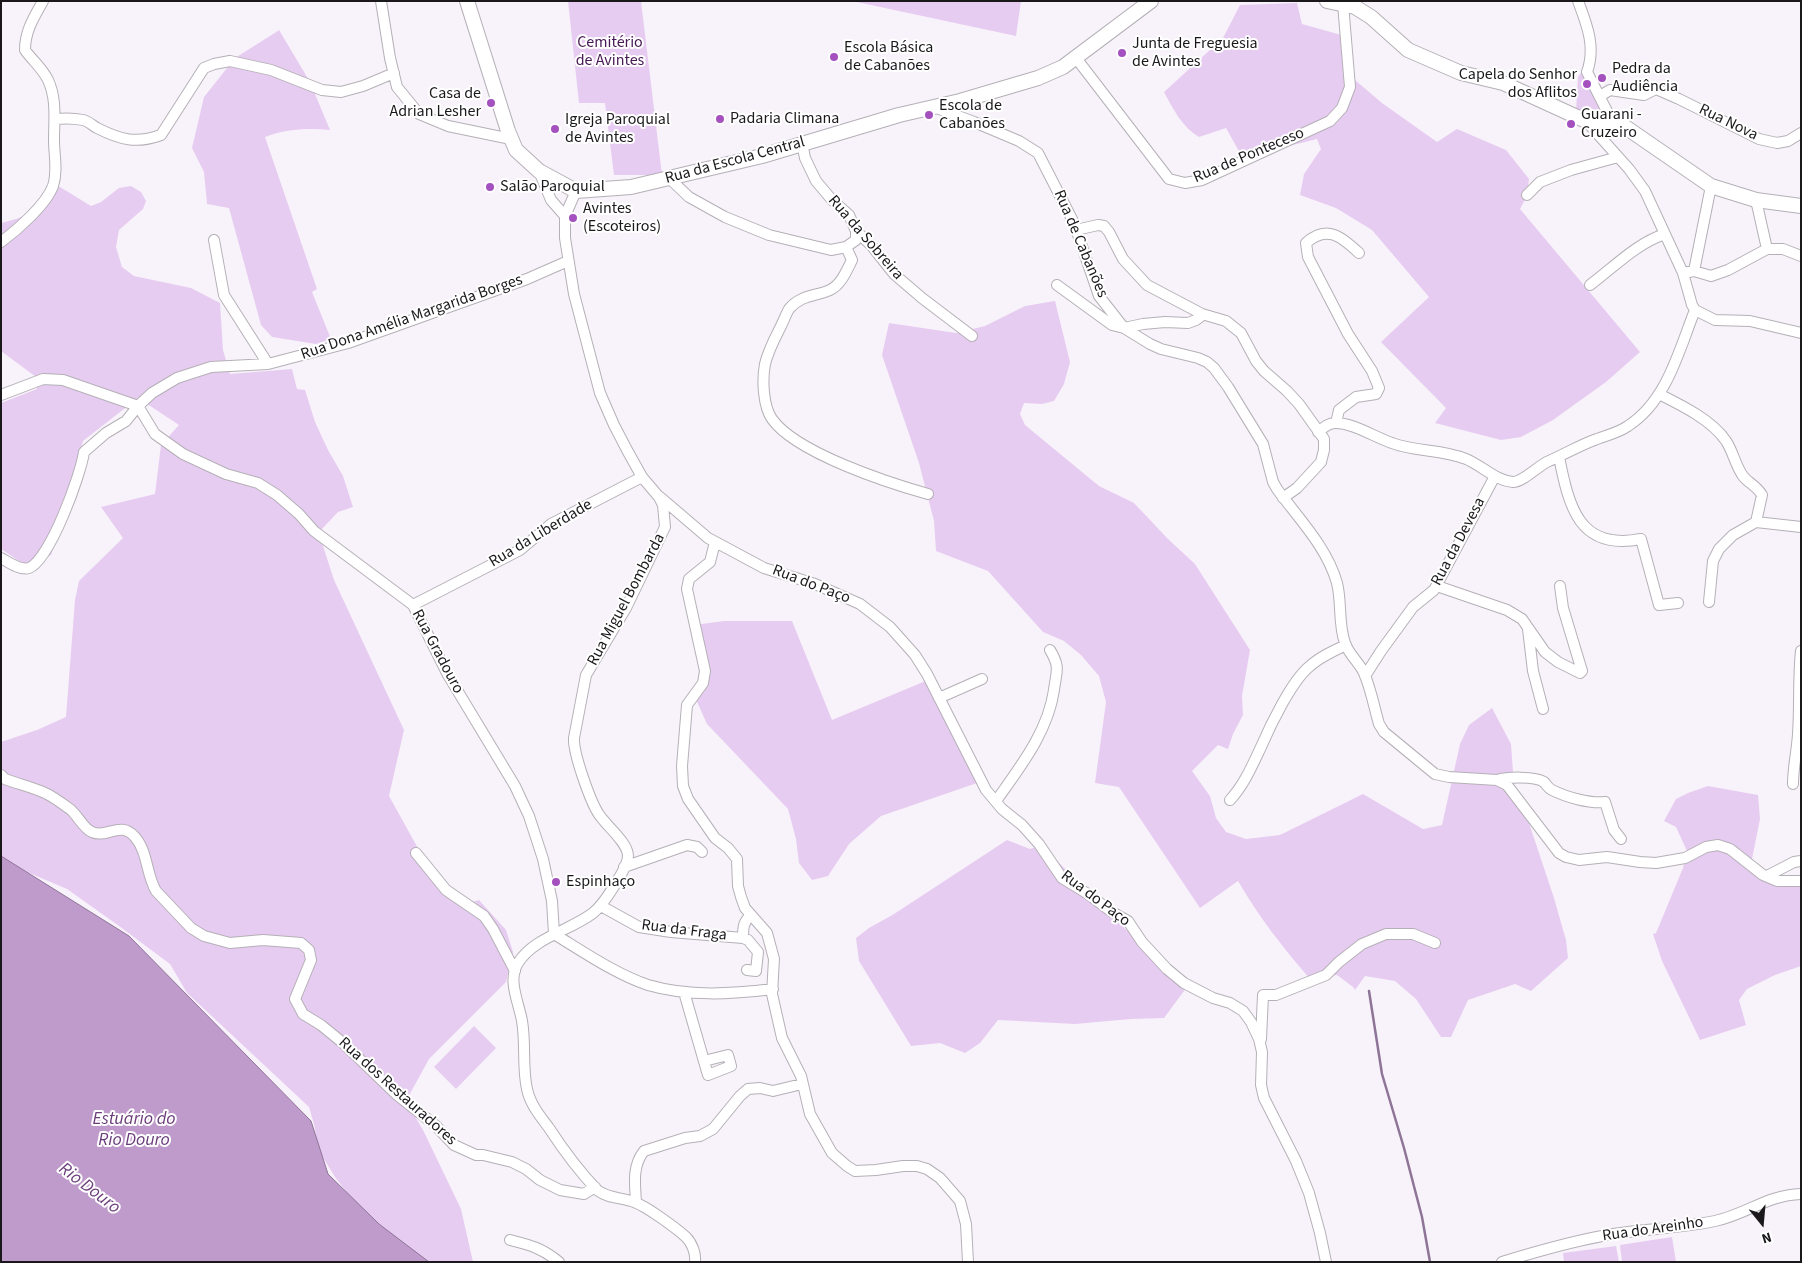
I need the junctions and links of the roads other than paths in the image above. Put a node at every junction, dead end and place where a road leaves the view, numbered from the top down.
1 (43, 1) edge
2 (381, 1) edge
3 (467, 1) edge
4 (1151, 1) edge
5 (1327, 1) edge
6 (1578, 1) edge
7 (1351, 4) edge
8 (1076, 58) junction
9 (394, 73) junction
10 (1600, 96) junction
11 (933, 107) junction
12 (55, 119) junction
13 (1586, 121) junction
14 (1612, 121) junction
15 (1801, 133) edge
16 (511, 139) junction
17 (802, 144) junction
18 (1618, 157) junction
19 (539, 171) junction
20 (669, 178) junction
21 (1711, 186) junction
22 (576, 191) junction
23 (1527, 194) dead end
24 (1756, 200) junction
25 (1801, 206) edge
26 (565, 216) junction
27 (1076, 230) junction
28 (856, 231) junction
29 (1665, 234) junction
30 (214, 240) dead end
31 (1, 242) edge
32 (846, 247) junction
33 (1767, 249) junction
34 (1358, 253) dead end
35 (1801, 256) edge
36 (568, 261) junction
37 (1694, 271) junction
38 (1683, 273) junction
39 (1590, 285) dead end
40 (1057, 286) dead end
41 (1695, 310) junction
42 (1202, 314) junction
43 (1124, 328) junction
44 (1801, 333) edge
45 (972, 336) dead end
46 (268, 364) junction
47 (1659, 394) junction
48 (1, 395) edge
49 (138, 406) junction
50 (1336, 423) junction
51 (1318, 432) junction
52 (1559, 457) junction
53 (1495, 476) junction
54 (642, 477) junction
55 (928, 494) dead end
56 (659, 497) junction
57 (1283, 498) junction
58 (1756, 522) junction
59 (1801, 527) edge
60 (716, 542) junction
61 (1, 558) edge
62 (1437, 586) junction
63 (1560, 586) dead end
64 (1708, 602) dead end
65 (1678, 603) dead end
66 (414, 605) junction
67 (1527, 623) junction
68 (1346, 645) junction
69 (1050, 650) dead end
70 (1801, 651) edge
71 (1365, 676) junction
72 (982, 679) dead end
73 (1800, 696) edge
74 (939, 698) junction
75 (1543, 709) dead end
76 (1, 775) edge
77 (1497, 780) junction
78 (1793, 784) dead end
79 (1230, 800) dead end
80 (996, 801) junction
81 (1621, 839) dead end
82 (702, 852) dead end
83 (416, 853) dead end
84 (1801, 860) edge
85 (624, 867) junction
86 (1767, 876) junction
87 (1801, 881) edge
88 (601, 906) junction
89 (751, 915) junction
90 (554, 934) junction
91 (743, 938) junction
92 (1435, 942) dead end
93 (515, 970) junction
94 (747, 970) dead end
95 (773, 989) junction
96 (684, 992) junction
97 (1261, 1046) junction
98 (704, 1061) dead end
99 (802, 1084) junction
100 (595, 1188) junction
101 (1801, 1194) edge
102 (636, 1202) junction
103 (510, 1240) dead end
104 (559, 1262) edge
105 (695, 1262) edge
106 (968, 1262) edge
107 (1326, 1262) edge
108 (1502, 1262) edge

1 - 12 street
2 - 9 street
3 - 16 street
4 - 8 street, Rua da Escola Central
5 - 7 street
6 - 10 street
7 - 8 street, Rua de Ponteceso
7 - 13 street
8 - 11 street, Rua da Escola Central
9 - 12 street
9 - 16 street
10 - 14 street
10 - 15 street, Rua Nova
11 - 17 street, Rua da Escola Central
11 - 27 street, Rua de Cabanões
12 - 31 street
13 - 14 street
13 - 18 street
14 - 21 street
16 - 19 street
17 - 20 street, Rua da Escola Central
17 - 28 street, Rua da Sobreira
18 - 23 street
18 - 29 street
19 - 22 street
19 - 26 street
20 - 22 street, Rua da Escola Central
20 - 32 street
21 - 24 street
21 - 37 street
22 - 26 street, Rua Miguel Bombarda
24 - 25 street
24 - 33 street
26 - 36 street, Rua Miguel Bombarda
27 - 42 street
27 - 43 street, Rua de Cabanões
28 - 32 street
28 - 45 street, Rua da Sobreira
29 - 38 street
29 - 39 street
30 - 46 street
32 - 55 street
33 - 35 street
33 - 37 street
34 - 50 street
36 - 46 street, Rua Dona Amélia Margarida Borges
36 - 54 street, Rua Miguel Bombarda
37 - 38 street
38 - 41 street
40 - 43 street, Rua de Cabanões
41 - 44 street
41 - 47 street
42 - 43 street
42 - 51 street
43 - 57 street, Rua de Cabanões
46 - 49 street, Rua Dona Amélia Margarida Borges
47 - 52 street
47 - 58 street
48 - 49 street
49 - 61 street, Rua Dona Amélia Margarida Borges
49 - 66 street, Rua Gradouro
50 - 51 street
50 - 53 street
51 - 57 street
52 - 53 street
52 - 65 street
53 - 62 street, Rua da Devesa
54 - 56 street, Rua Miguel Bombarda
54 - 66 street, Rua da Liberdade
56 - 60 street, Rua do Paço
56 - 85 street, Rua Miguel Bombarda
57 - 68 street, Rua de Cabanões
58 - 59 street
58 - 64 street
60 - 74 street, Rua do Paço
60 - 89 street
62 - 67 street
62 - 71 street, Rua da Devesa
63 - 67 street
66 - 90 street, Rua Gradouro
67 - 75 street
68 - 71 street, Rua de Cabanões
68 - 79 street
69 - 80 street
70 - 73 street
71 - 77 street, Rua de Cabanões
72 - 74 street
73 - 78 street
74 - 80 street, Rua do Paço
76 - 100 street, Rua dos Restauradores
77 - 81 street, Rua de Cabanões
77 - 86 street
80 - 97 street, Rua do Paço
82 - 85 street
83 - 93 street
84 - 86 street
85 - 88 street
86 - 87 street
88 - 90 street
88 - 91 street, Rua da Fraga
89 - 91 street, Rua da Fraga
89 - 95 street
90 - 93 street
90 - 96 street
91 - 94 street, Rua da Fraga
92 - 97 street, Rua do Paço
93 - 100 street
95 - 96 street
95 - 99 street
96 - 98 street
97 - 107 street, Rua do Paço
99 - 102 street
99 - 106 street
100 - 102 street
101 - 108 street, Rua do Areinho
102 - 105 street
103 - 104 street

